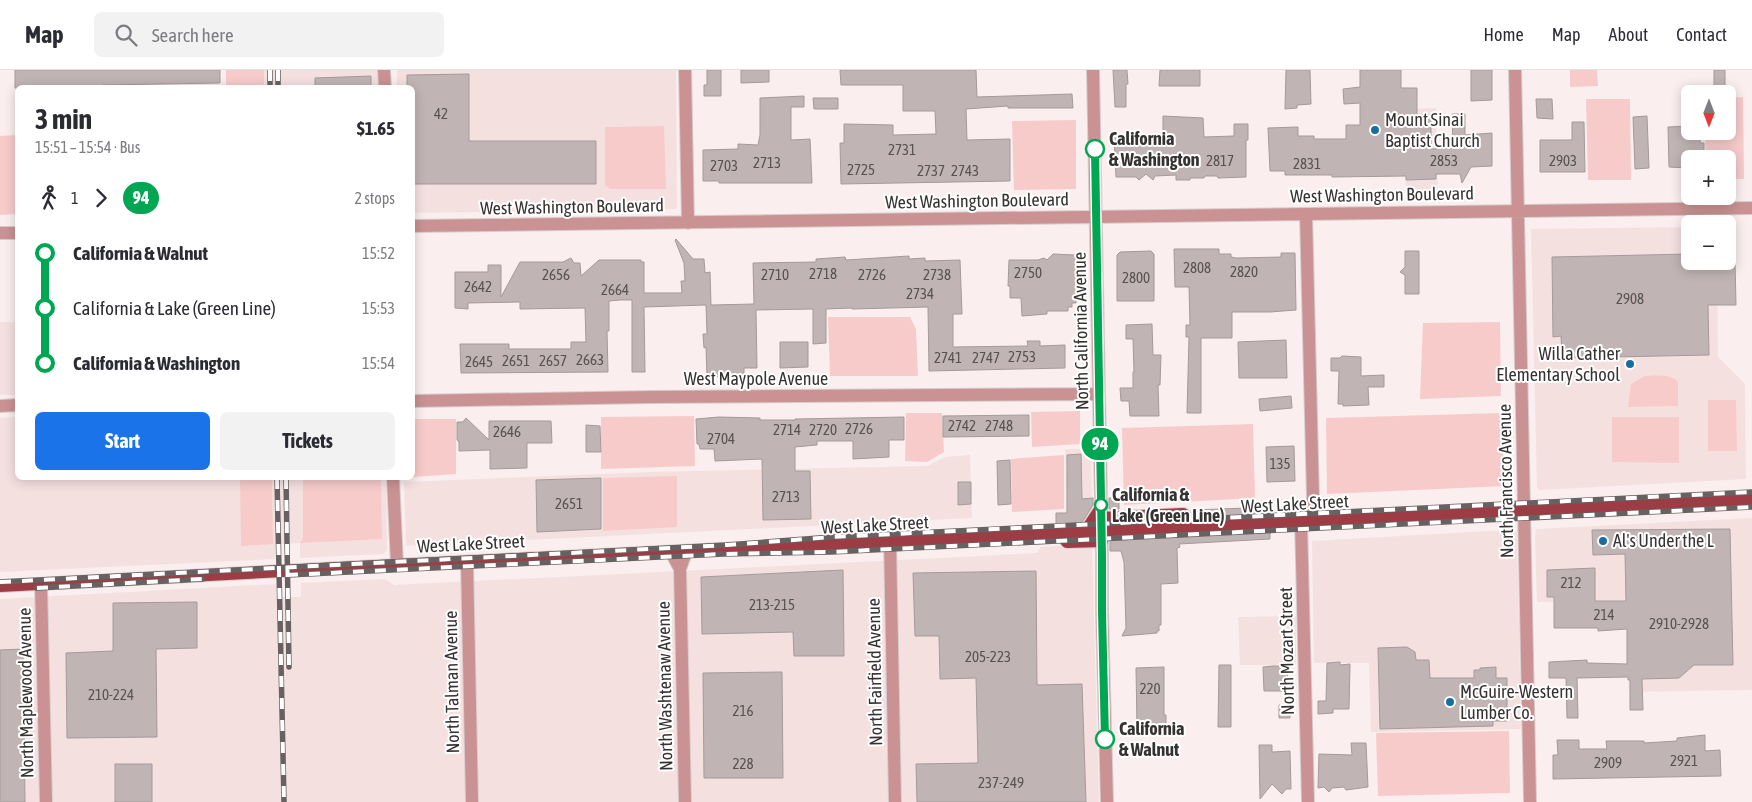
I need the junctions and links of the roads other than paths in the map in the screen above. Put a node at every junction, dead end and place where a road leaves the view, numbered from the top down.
1 (384, 70) edge
2 (685, 70) edge
3 (1093, 70) edge
4 (1515, 70) edge
5 (385, 85) edge
6 (1752, 208) edge
7 (1518, 211) junction
8 (1306, 214) junction
9 (1097, 217) junction
10 (688, 223) junction
11 (415, 226) edge
12 (0, 233) edge
13 (15, 233) edge
14 (1099, 394) junction
15 (415, 400) edge
16 (15, 405) edge
17 (0, 406) edge
18 (393, 480) edge
19 (1752, 499) edge
20 (1313, 503) junction
21 (1524, 510) junction
22 (1325, 520) junction
23 (1301, 521) junction
24 (1102, 524) junction
25 (1084, 532) junction
26 (1060, 533) junction
27 (890, 542) junction
28 (671, 552) junction
29 (686, 552) junction
30 (467, 562) junction
31 (397, 565) junction
32 (680, 569) junction
33 (42, 584) junction
34 (0, 586) edge
35 (46, 802) edge
36 (472, 802) edge
37 (685, 802) edge
38 (895, 802) edge
39 (1107, 802) edge
40 (1308, 802) edge
41 (1530, 802) edge

1 - 5 street
2 - 10 street
3 - 9 street, North California Avenue
4 - 7 street, North Francisco Avenue
6 - 7 street, West Washington Boulevard
7 - 8 street, West Washington Boulevard
7 - 21 street, North Francisco Avenue
8 - 9 street, West Washington Boulevard
8 - 20 street
9 - 10 street, West Washington Boulevard
9 - 14 street, North California Avenue
10 - 11 street, West Washington Boulevard
12 - 13 street
14 - 15 street, West Maypole Avenue
14 - 24 street, North California Avenue
16 - 17 street
18 - 31 street
19 - 21 main road, West Lake Street
20 - 22 street
20 - 23 street
21 - 22 main road, West Lake Street
21 - 41 street, North Francisco Avenue
22 - 23 main road, West Lake Street
23 - 24 main road, West Lake Street
23 - 40 street, North Mozart Street
24 - 25 main road, West Lake Street
24 - 25 main road
24 - 26 main road
24 - 39 street, North California Avenue
25 - 26 main road, West Lake Street
26 - 27 main road, West Lake Street
27 - 29 main road, West Lake Street
27 - 38 street, North Fairfield Avenue
28 - 29 main road, West Lake Street
28 - 30 main road, West Lake Street
28 - 32 street, North Washtenaw Avenue
29 - 32 street, North Washtenaw Avenue
30 - 31 main road, West Lake Street
30 - 36 street, North Talman Avenue
31 - 33 main road, West Lake Street
32 - 37 street, North Washtenaw Avenue
33 - 34 main road, West Lake Street
33 - 35 street, North Maplewood Avenue

